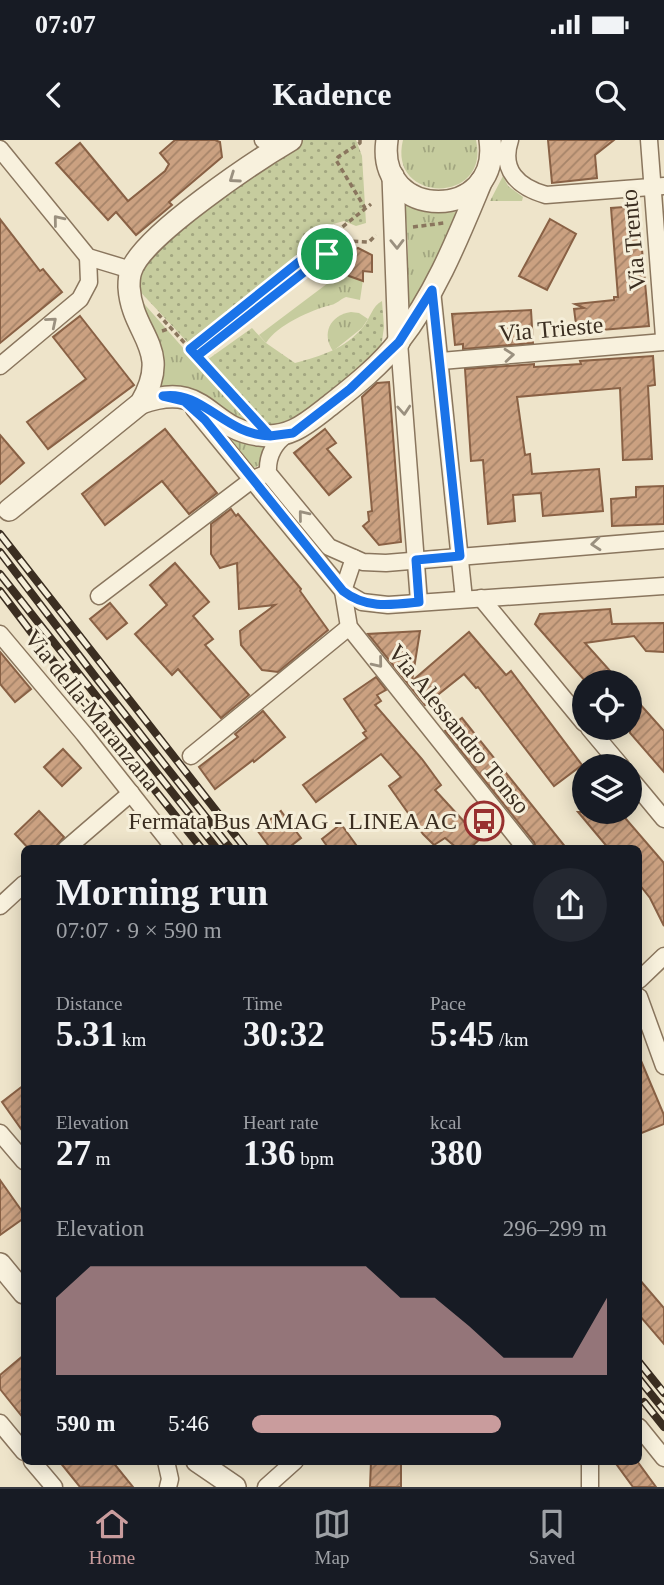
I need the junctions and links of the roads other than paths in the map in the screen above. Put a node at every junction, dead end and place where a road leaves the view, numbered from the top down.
1 (490, 140) edge
2 (508, 140) edge
3 (649, 140) edge
4 (279, 142) edge
5 (386, 143) edge
6 (0, 149) edge
7 (485, 174) junction
8 (393, 176) junction
9 (657, 187) edge
10 (88, 257) junction
11 (131, 270) junction
12 (432, 290) junction
13 (664, 337) edge
14 (399, 342) junction
15 (664, 342) edge
16 (441, 361) junction
17 (0, 366) edge
18 (163, 396) junction
19 (141, 403) junction
20 (278, 435) junction
21 (260, 476) junction
22 (9, 510) dead end
23 (664, 540) edge
24 (460, 556) junction
25 (354, 558) junction
26 (416, 560) junction
27 (664, 586) edge
28 (343, 591) junction
29 (99, 596) dead end
30 (473, 599) junction
31 (419, 602) junction
32 (349, 627) junction
33 (0, 634) edge
34 (572, 710) edge
35 (599, 740) edge
36 (611, 754) edge
37 (191, 756) dead end
38 (642, 792) edge
39 (131, 793) junction
40 (664, 818) edge
41 (71, 845) edge
42 (172, 845) edge
43 (523, 845) edge
44 (21, 887) edge
45 (0, 906) edge
46 (664, 956) edge
47 (642, 977) edge
48 (642, 1006) edge
49 (664, 1066) edge
50 (0, 1133) edge
51 (21, 1158) edge
52 (0, 1264) edge
53 (21, 1289) edge
54 (0, 1423) edge
55 (642, 1431) edge
56 (21, 1448) edge
57 (664, 1458) edge
58 (35, 1465) edge
59 (167, 1465) edge
60 (198, 1465) edge
61 (202, 1465) edge
62 (291, 1465) edge
63 (590, 1465) edge
64 (54, 1487) edge
65 (168, 1487) edge
66 (208, 1487) edge
67 (235, 1487) edge
68 (267, 1487) edge
69 (590, 1487) edge

1 - 7 street
2 - 7 street
2 - 9 street
3 - 9 street, Via Trento
4 -> 11 street
5 - 8 street
10 -> 6 street
7 - 8 street
7 - 12 street
8 -> 14 street
9 - 13 street, Via Trento
10 - 11 street
17 -> 10 street
11 - 19 street
12 - 14 street
12 - 16 street
14 - 20 street
14 -> 26 street
16 -> 15 street, Via Trieste
16 - 24 street
18 - 19 street
18 - 20 street
18 - 21 street
19 - 22 street
20 - 21 street
25 -> 21 street
21 - 28 street
21 - 29 street
23 -> 24 street
24 - 26 street
24 - 30 street
25 - 26 street
25 - 28 street, Via Alessandro Tonso
26 - 31 street
27 - 30 street
28 - 31 street
28 - 32 street, Via Alessandro Tonso
30 - 31 street
30 - 34 street
32 - 37 street
32 -> 43 street, Via Alessandro Tonso
33 - 39 street, Via della Maranzana
35 - 36 street
38 - 40 street
39 - 41 street
39 - 42 street, Via della Maranzana
44 - 45 street
46 - 47 street
48 - 49 street
50 - 51 street
52 - 53 street
54 - 56 street
55 - 57 street
58 - 64 street
59 - 65 street
60 - 66 street
61 - 67 street
62 - 68 street
63 - 69 street

